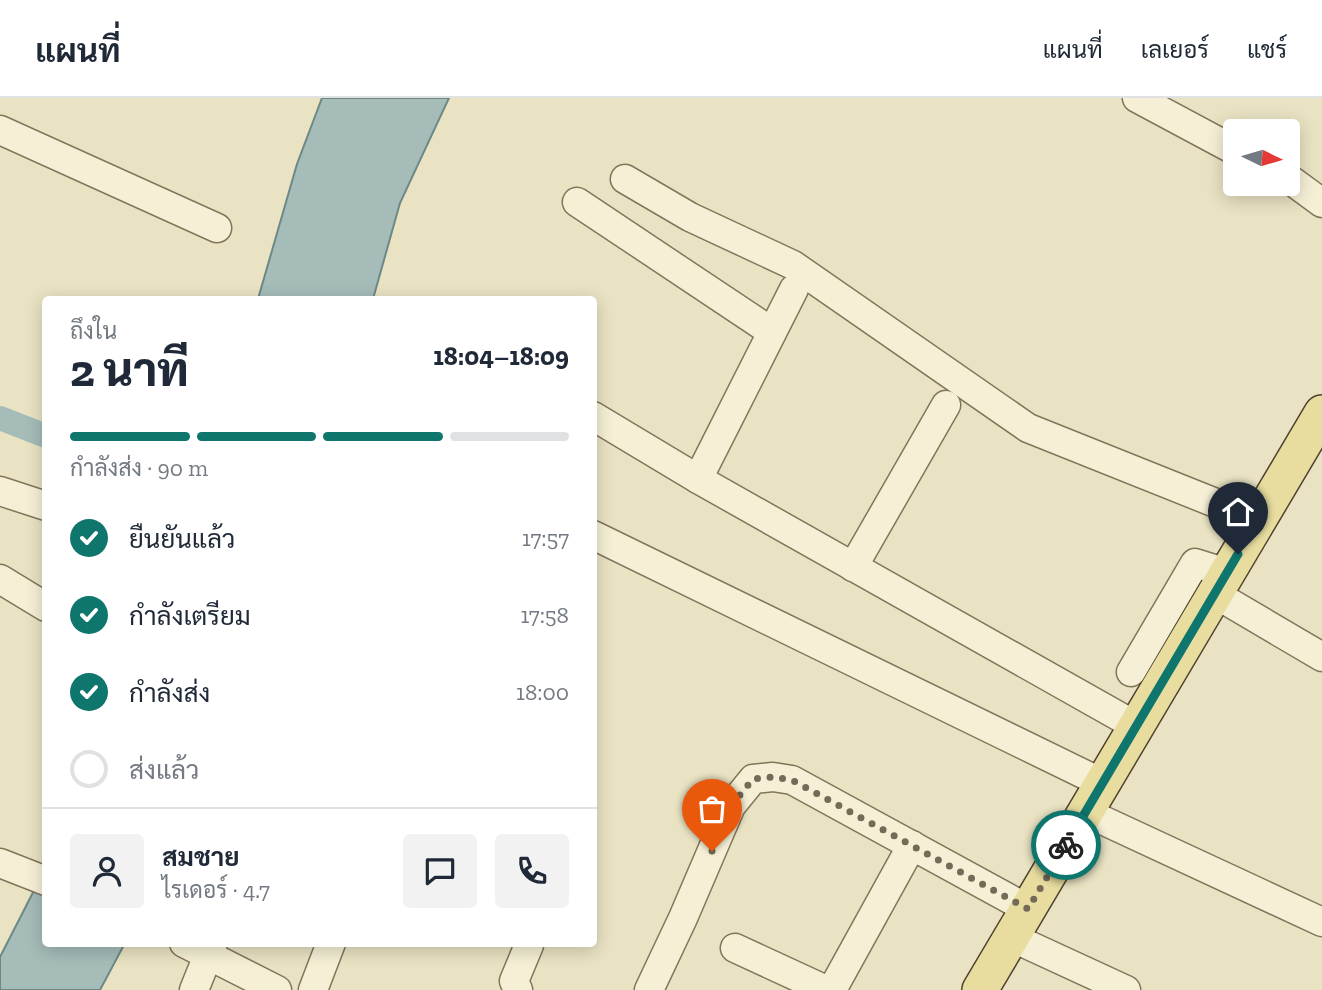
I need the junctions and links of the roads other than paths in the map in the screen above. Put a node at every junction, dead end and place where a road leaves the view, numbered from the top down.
1 (1137, 98) edge
2 (0, 130) edge
3 (1223, 144) edge
4 (625, 179) dead end
5 (1300, 187) edge
6 (577, 202) dead end
7 (1322, 203) edge
8 (217, 228) dead end
9 (794, 289) dead end
10 (772, 332) junction
11 (946, 405) dead end
12 (1322, 413) edge
13 (597, 418) edge
14 (698, 479) junction
15 (0, 491) edge
16 (42, 505) edge
17 (1258, 520) junction
18 (597, 537) edge
19 (853, 567) junction
20 (0, 579) edge
21 (1221, 584) junction
22 (42, 605) edge
23 (1322, 657) edge
24 (1131, 672) dead end
25 (1136, 726) junction
26 (1094, 798) junction
27 (912, 845) junction
28 (5, 864) edge
29 (42, 879) edge
30 (1322, 922) edge
31 (1020, 923) junction
32 (329, 947) edge
33 (527, 947) edge
34 (735, 948) dead end
35 (211, 950) edge
36 (652, 989) edge
37 (194, 990) edge
38 (277, 990) edge
39 (313, 990) edge
40 (518, 990) edge
41 (827, 990) edge
42 (832, 990) edge
43 (979, 990) edge
44 (1126, 990) edge

1 - 3 street
2 - 8 street
4 - 17 street
5 - 7 street
6 - 10 street
9 - 10 street
10 - 14 street
11 - 19 street
12 - 17 main road
13 - 14 street
14 - 19 street
15 - 16 street
17 - 21 main road
18 - 26 street
19 - 25 street
20 - 22 street
21 - 23 street
21 - 24 street
21 - 25 main road
25 - 26 main road
26 - 30 street
26 - 31 main road
27 - 31 street
27 - 36 street
27 - 42 street
28 - 29 street
31 - 43 main road
31 - 44 street
32 - 39 street
33 - 40 street
34 - 41 street
35 - 37 street
35 - 38 street

